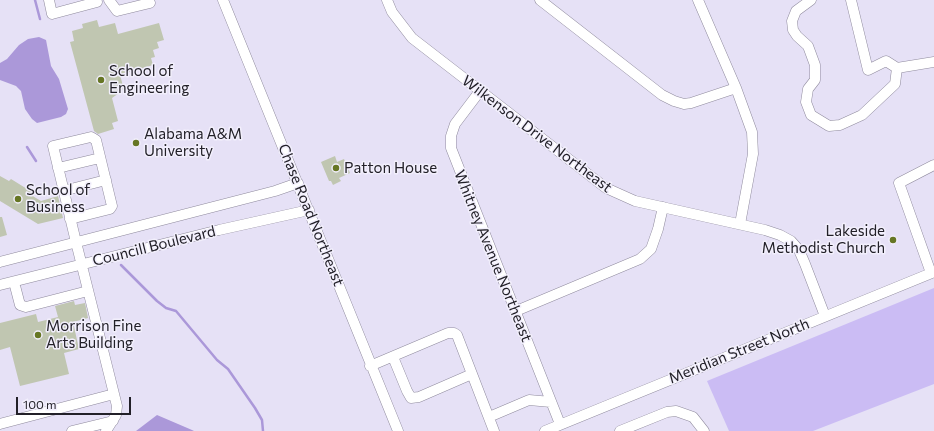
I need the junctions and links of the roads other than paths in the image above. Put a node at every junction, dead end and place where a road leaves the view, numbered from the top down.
1 (49, 0) edge
2 (108, 0) edge
3 (224, 0) edge
4 (387, 0) edge
5 (540, 0) edge
6 (698, 0) edge
7 (811, 0) edge
8 (851, 0) edge
9 (97, 1) edge
10 (150, 2) dead end
11 (934, 62) edge
12 (897, 68) junction
13 (736, 88) junction
14 (480, 91) junction
15 (100, 158) junction
16 (934, 165) edge
17 (58, 168) junction
18 (106, 180) junction
19 (298, 183) junction
20 (63, 191) junction
21 (663, 207) junction
22 (309, 210) junction
23 (70, 219) junction
24 (740, 224) junction
25 (76, 242) junction
26 (0, 262) edge
27 (81, 265) junction
28 (933, 272) edge
29 (14, 282) junction
30 (0, 285) edge
31 (88, 291) junction
32 (516, 311) junction
33 (825, 316) junction
34 (393, 357) junction
35 (370, 366) junction
36 (472, 374) junction
37 (114, 394) junction
38 (551, 402) junction
39 (489, 417) junction
40 (113, 421) junction
41 (0, 424) edge
42 (560, 424) junction
43 (72, 431) edge
44 (106, 431) edge
45 (398, 431) edge
46 (494, 431) edge
47 (545, 431) edge
48 (620, 431) edge
49 (704, 431) edge

1 - 9 street
2 - 9 street
2 - 10 street
3 - 19 street, Chase Road Northeast
4 - 14 street, Wilkenson Drive Northeast
5 - 13 street
6 - 13 street
7 - 12 street
8 - 12 street
11 - 12 street
13 - 24 street
14 - 21 street, Wilkenson Drive Northeast
14 - 32 street, Whitney Avenue Northeast
15 - 17 street
15 - 17 street
15 - 18 street
16 - 28 street
17 - 20 street
18 - 20 street
18 - 23 street
19 - 22 street, Chase Road Northeast
19 - 25 street, Councill Boulevard
20 - 23 street
21 - 24 street, Wilkenson Drive Northeast
21 - 32 street
22 - 27 street, Councill Boulevard
22 - 35 street, Chase Road Northeast
23 - 25 street
24 - 33 street, Wilkenson Drive Northeast
25 - 26 street, Councill Boulevard
25 - 27 street
27 - 29 street, Councill Boulevard
27 - 31 street
28 - 33 street, Meridian Street North
29 - 30 street, Councill Boulevard
29 - 31 street
31 - 37 street
32 - 38 street, Whitney Avenue Northeast
33 - 42 street, Meridian Street North
34 - 35 street
34 - 36 street
34 - 36 street
35 - 45 street, Chase Road Northeast
36 - 39 street
37 - 40 street
37 - 41 street
38 - 39 street
38 - 42 street, Whitney Avenue Northeast
39 - 46 street
40 - 43 street
40 - 44 street
42 - 47 street, Meridian Street North
48 - 49 street

